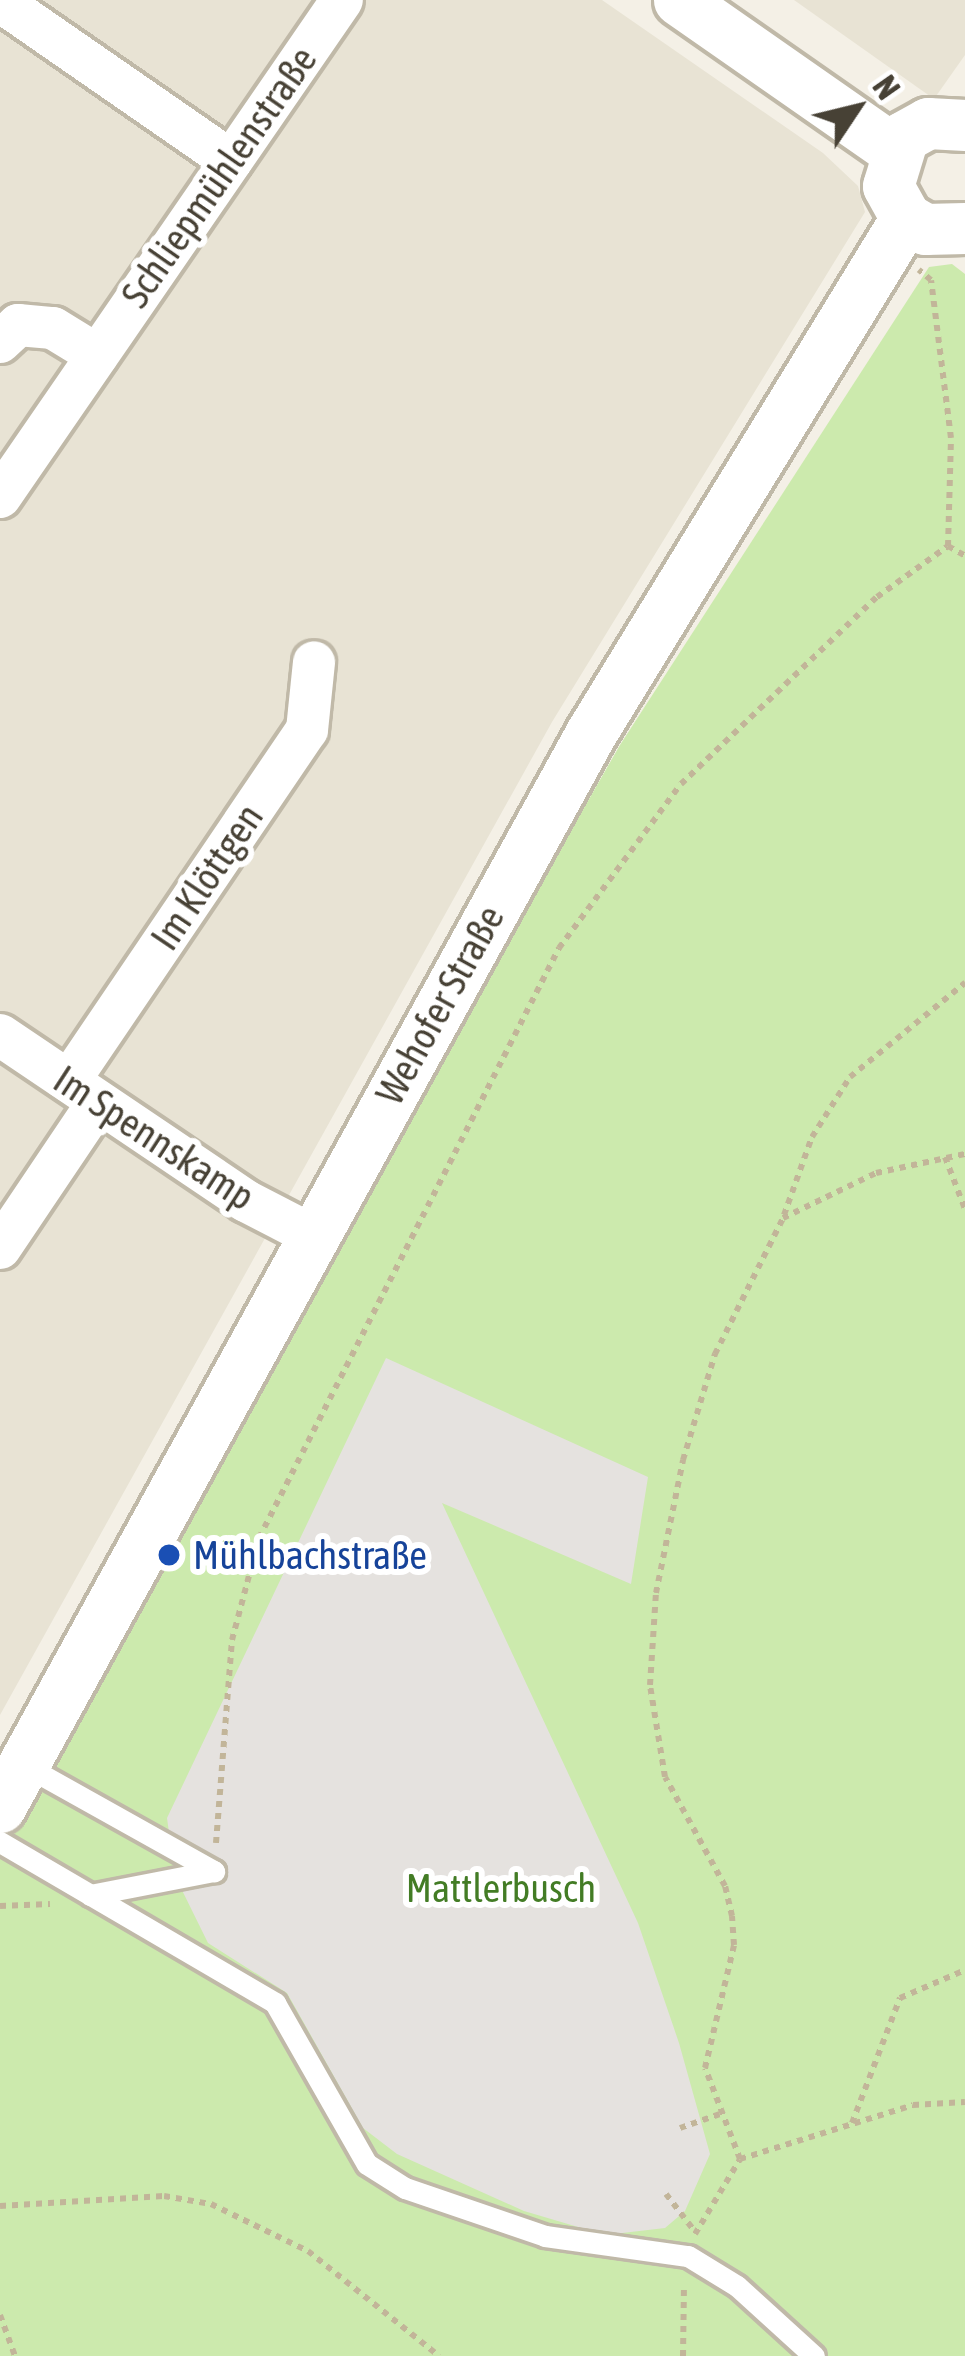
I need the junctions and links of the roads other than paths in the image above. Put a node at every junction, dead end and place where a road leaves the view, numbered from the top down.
1 (342, 0) edge
2 (0, 1) edge
3 (697, 5) edge
4 (965, 125) edge
5 (894, 149) junction
6 (231, 161) junction
7 (965, 228) edge
8 (900, 232) junction
9 (0, 342) edge
10 (97, 355) junction
11 (0, 497) edge
12 (314, 662) dead end
13 (0, 1035) edge
14 (83, 1092) junction
15 (312, 1235) junction
16 (0, 1248) edge
17 (12, 1786) edge
18 (0, 1842) edge
19 (90, 1894) junction
20 (814, 2356) edge

1 - 6 street, Schliepmühlenstraße
2 - 6 street
3 - 5 street
4 - 5 street
5 - 8 street
6 - 10 street, Schliepmühlenstraße
7 - 8 street
8 - 15 street, Wehofer Straße
9 - 10 street
10 - 11 street, Schliepmühlenstraße
12 - 14 street, Im Klöttgen
13 - 14 street, Im Spennskamp
14 - 15 street, Im Spennskamp
14 - 16 street, Im Klöttgen
15 - 17 street, Wehofer Straße
17 - 19 lane
18 - 19 lane
19 - 20 lane

